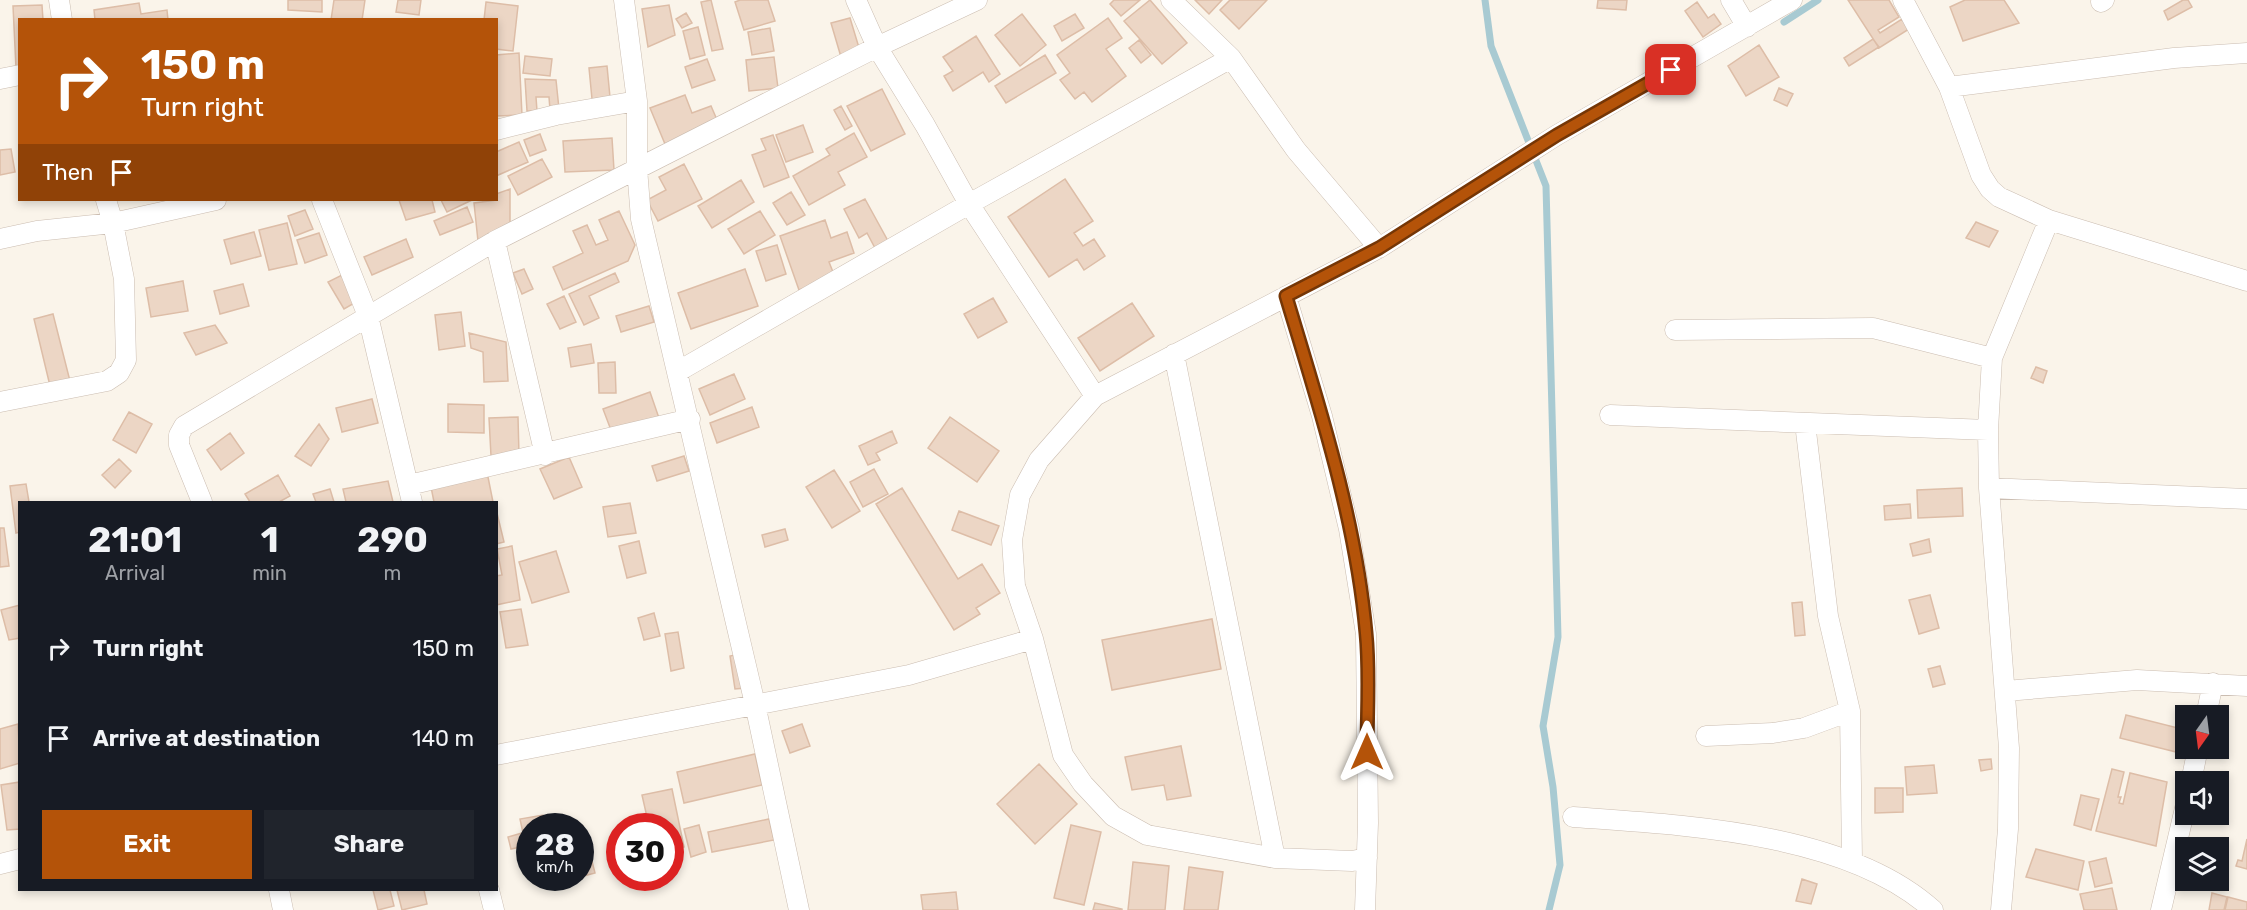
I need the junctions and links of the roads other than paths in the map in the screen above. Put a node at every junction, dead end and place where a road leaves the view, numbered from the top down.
1 (59, 0) edge
2 (624, 0) edge
3 (856, 0) edge
4 (977, 0) edge
5 (1171, 0) edge
6 (1731, 0) edge
7 (1792, 0) edge
8 (1903, 0) edge
9 (62, 18) edge
10 (1746, 27) junction
11 (877, 47) junction
12 (2247, 53) edge
13 (1231, 58) junction
14 (18, 75) edge
15 (0, 79) edge
16 (1949, 87) junction
17 (637, 101) junction
18 (498, 130) edge
19 (637, 168) junction
20 (106, 201) edge
21 (212, 201) edge
22 (322, 201) edge
23 (969, 204) junction
24 (2049, 220) junction
25 (113, 223) junction
26 (0, 238) edge
27 (495, 241) junction
28 (1379, 248) junction
29 (2247, 281) edge
30 (1286, 296) junction
31 (368, 316) junction
32 (1675, 330) dead end
33 (1174, 354) junction
34 (1992, 358) junction
35 (677, 372) junction
36 (1095, 396) junction
37 (0, 402) edge
38 (1610, 415) dead end
39 (690, 419) junction
40 (1805, 423) junction
41 (1988, 430) junction
42 (545, 455) junction
43 (1989, 488) junction
44 (411, 494) edge
45 (2247, 499) edge
46 (202, 501) edge
47 (1034, 639) junction
48 (2213, 683) junction
49 (2247, 686) edge
50 (2006, 691) junction
51 (755, 704) junction
52 (2208, 705) edge
53 (1850, 711) junction
54 (1706, 736) dead end
55 (498, 755) edge
56 (1573, 817) dead end
57 (2181, 825) edge
58 (1275, 858) junction
59 (1367, 858) junction
60 (18, 860) edge
61 (1852, 860) junction
62 (0, 864) edge
63 (279, 891) edge
64 (489, 891) edge
65 (283, 910) edge
66 (494, 910) edge
67 (799, 910) edge
68 (1365, 910) edge
69 (1933, 910) edge
70 (2001, 910) edge
71 (2161, 910) edge

1 - 9 street
2 - 17 street
3 - 11 street
4 - 11 street
5 - 13 street
6 - 10 street
7 - 10 street
8 - 16 street
10 - 28 street
11 - 19 street
11 - 23 street
12 - 16 street
13 - 23 street
13 - 28 street
14 - 15 street
16 - 24 street
17 - 18 street
17 - 19 street
19 - 27 street
19 - 35 street
20 - 25 street
21 - 25 street
22 - 31 street
23 - 35 street
23 - 36 street
24 - 29 street
24 - 34 street
25 - 26 street
25 - 37 street
27 - 31 street
27 - 42 street
28 - 30 street
30 - 33 street
30 - 59 street
31 - 44 street
31 - 46 street
32 - 34 street
33 - 36 street
33 - 58 street
34 - 41 street
35 - 39 street
36 - 47 street
38 - 40 street
39 - 42 street
39 - 51 street
40 - 41 street
40 - 53 street
41 - 43 street
42 - 44 street
43 - 45 street
43 - 50 street
47 - 51 street
47 - 58 street
48 - 49 street
48 - 50 street
48 - 52 street
50 - 70 street
51 - 55 street
51 - 67 street
53 - 54 street
53 - 61 street
56 - 61 street
57 - 71 street
58 - 59 street
59 - 68 street
60 - 62 street
61 - 69 street
63 - 65 street
64 - 66 street

